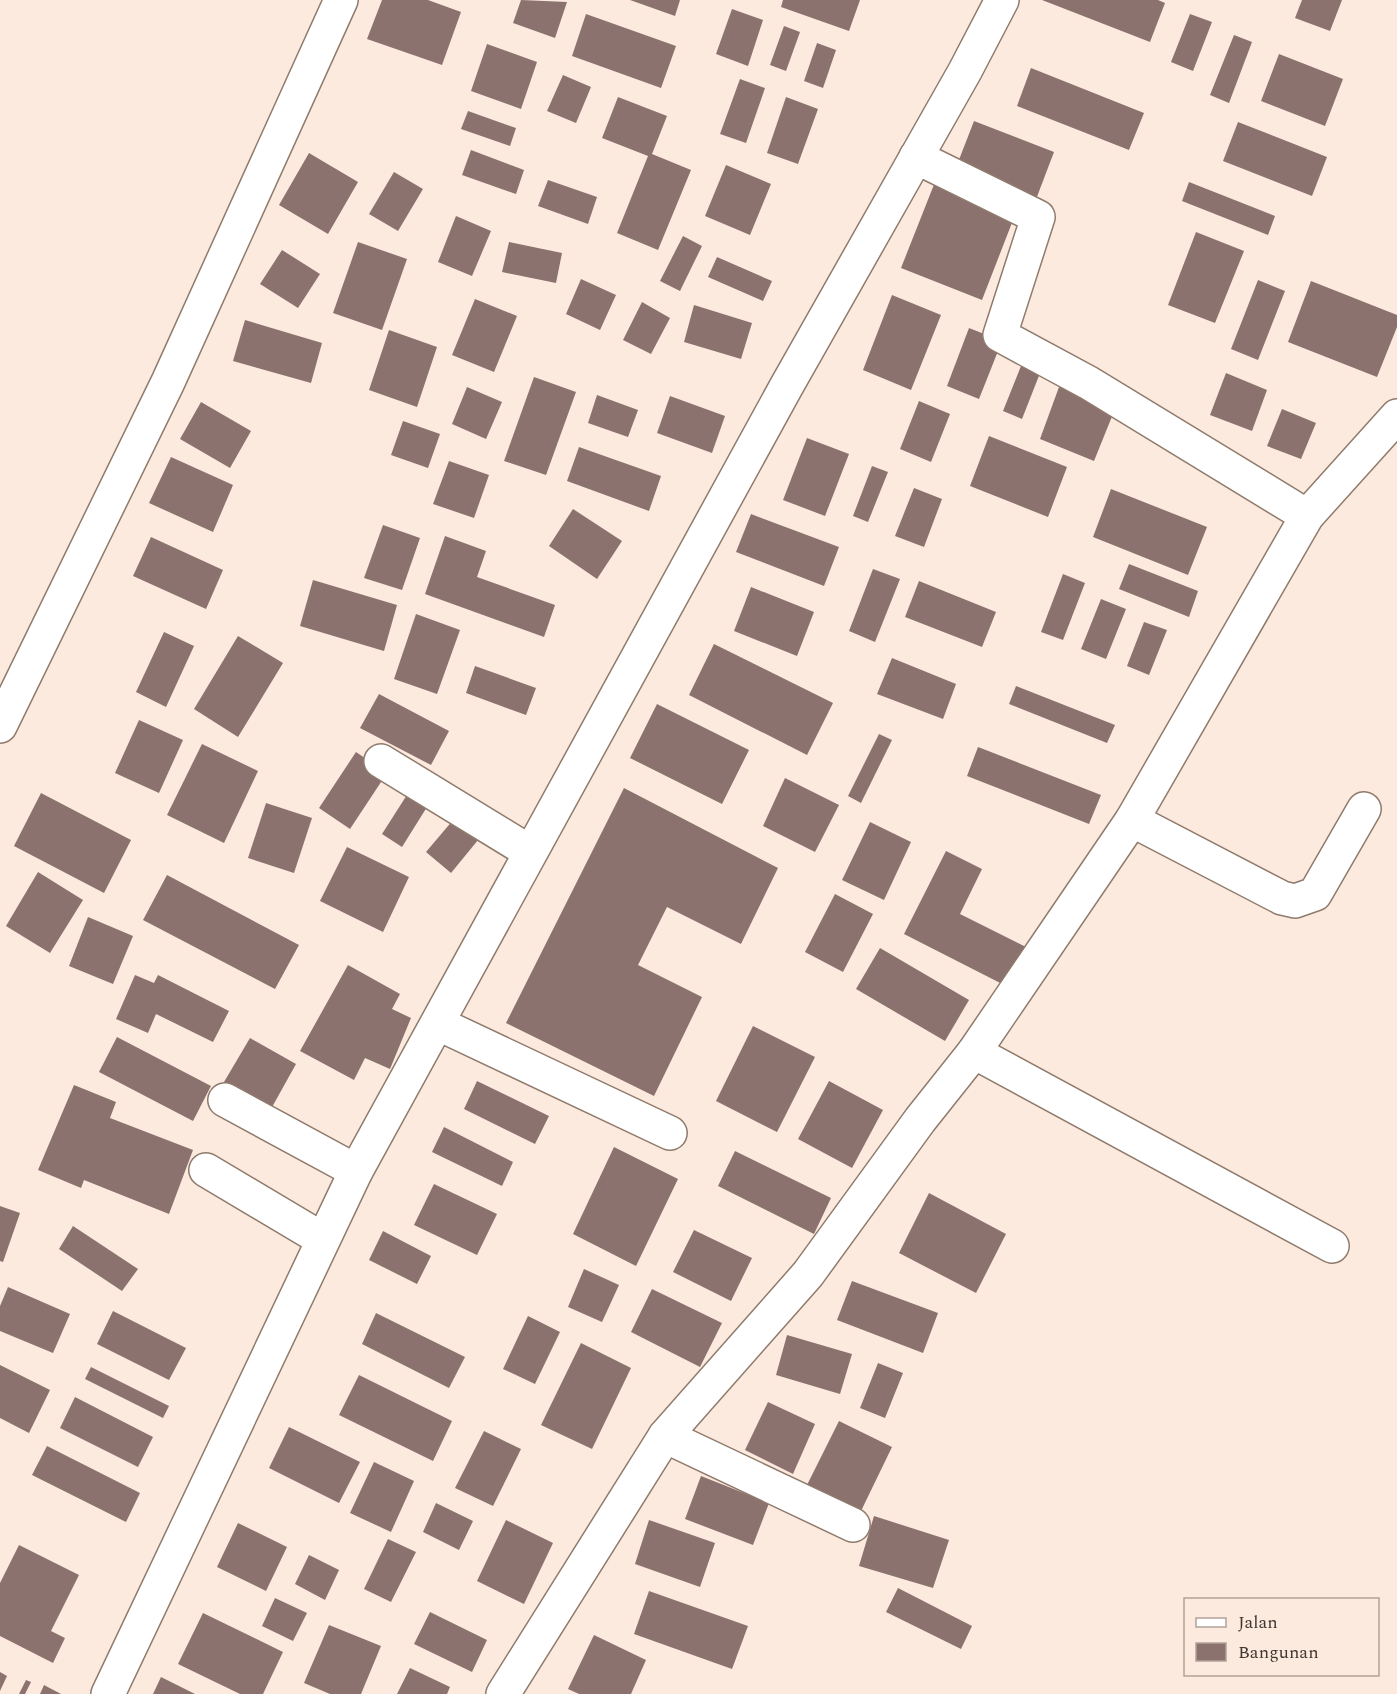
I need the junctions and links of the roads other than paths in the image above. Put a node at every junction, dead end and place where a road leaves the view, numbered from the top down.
1 (341, 0) edge
2 (1002, 0) edge
3 (916, 157) junction
4 (1397, 416) edge
5 (1307, 516) junction
6 (0, 726) edge
7 (381, 761) dead end
8 (1364, 809) dead end
9 (1132, 819) junction
10 (531, 852) junction
11 (439, 1024) junction
12 (974, 1052) junction
13 (225, 1100) dead end
14 (670, 1133) dead end
15 (206, 1170) dead end
16 (356, 1171) junction
17 (322, 1239) junction
18 (1332, 1246) dead end
19 (665, 1436) junction
20 (853, 1525) dead end
21 (108, 1694) edge
22 (503, 1694) edge

1 - 6 street
2 - 3 street
3 - 5 street
3 - 10 street
4 - 5 street
5 - 9 street
7 - 10 street
8 - 9 street
9 - 12 street
10 - 11 street
11 - 14 street
11 - 16 street
12 - 18 street
12 - 19 street
13 - 16 street
15 - 17 street
16 - 17 street
17 - 21 street
19 - 20 street
19 - 22 street

